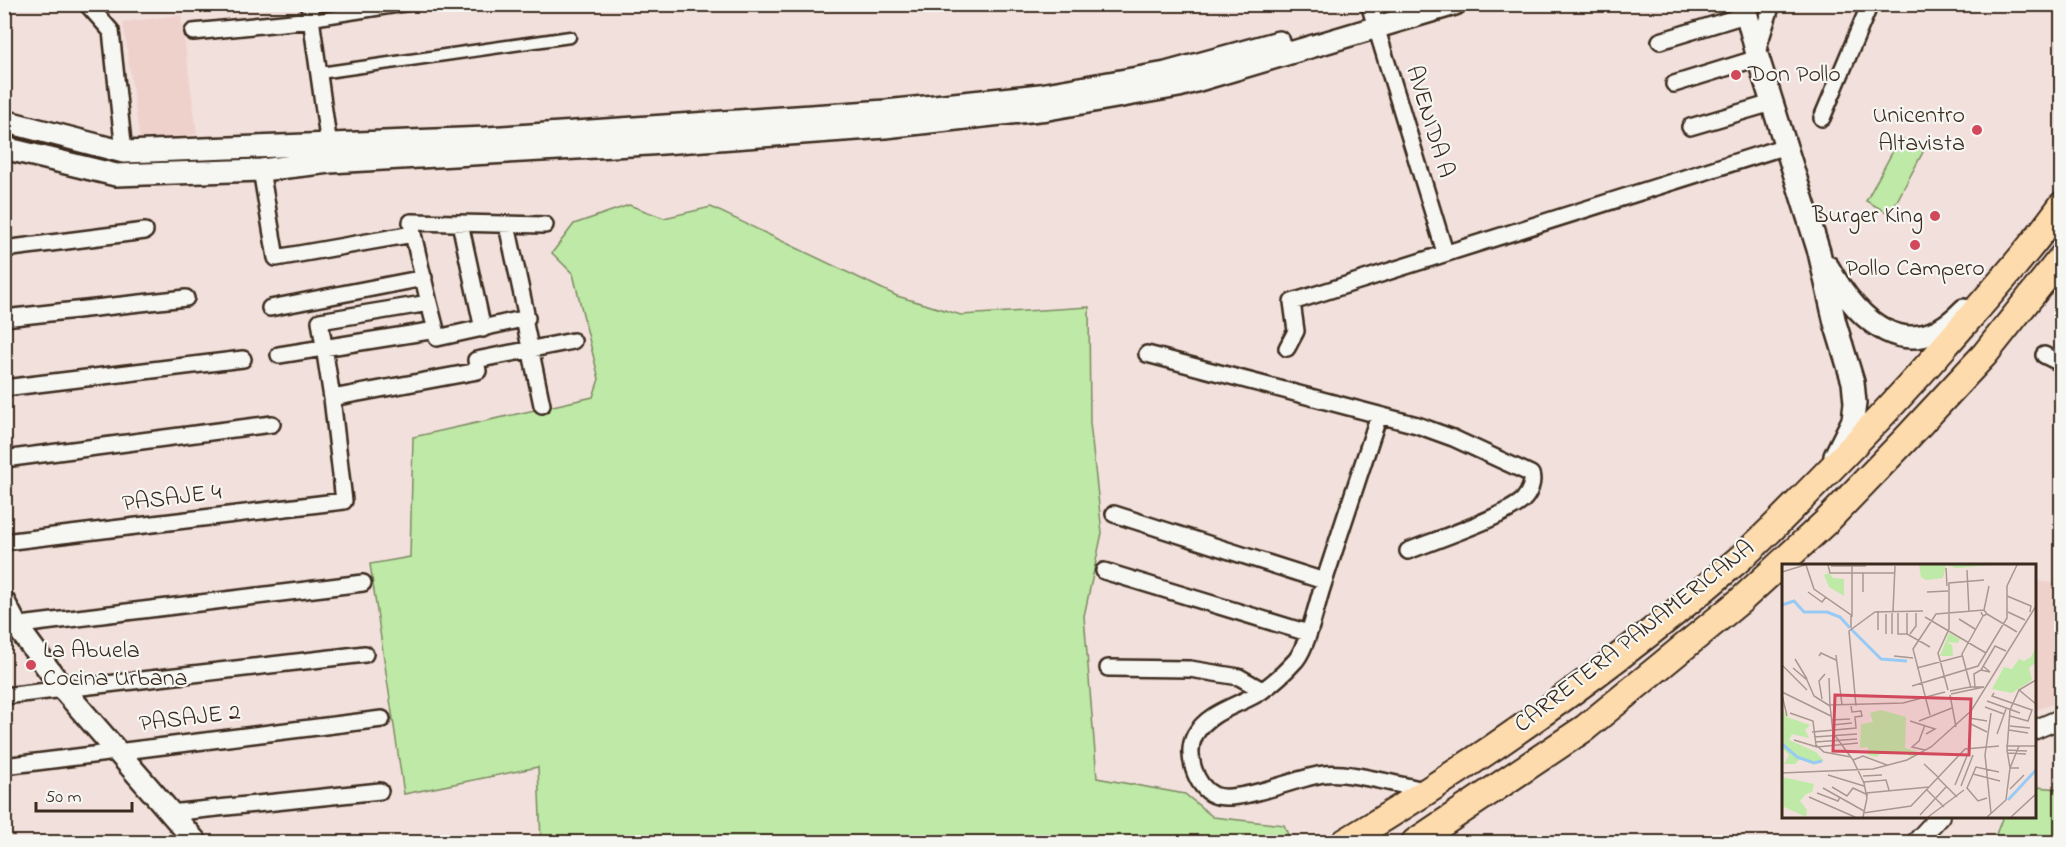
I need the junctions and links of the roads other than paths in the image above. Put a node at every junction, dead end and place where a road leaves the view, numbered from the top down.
1 (87, 4) edge
2 (414, 4) edge
3 (1409, 4) edge
4 (1455, 4) edge
5 (1770, 4) edge
6 (1870, 4) edge
7 (310, 12) edge
8 (1744, 13) edge
9 (1372, 16) edge
10 (193, 32) dead end
11 (570, 37) dead end
12 (1660, 41) dead end
13 (1757, 56) junction
14 (320, 73) junction
15 (1674, 84) dead end
16 (1772, 103) junction
17 (1822, 117) dead end
18 (4, 121) edge
19 (1690, 127) dead end
20 (1786, 146) junction
21 (4, 148) edge
22 (124, 152) junction
23 (330, 154) junction
24 (261, 170) junction
25 (2059, 208) edge
26 (460, 224) junction
27 (507, 225) junction
28 (545, 225) dead end
29 (145, 231) dead end
30 (413, 234) junction
31 (4, 249) edge
32 (1446, 252) junction
33 (1819, 252) junction
34 (2061, 257) edge
35 (424, 278) junction
36 (2051, 281) edge
37 (186, 298) dead end
38 (429, 303) junction
39 (270, 308) dead end
40 (4, 318) edge
41 (524, 319) junction
42 (483, 329) junction
43 (436, 330) junction
44 (573, 341) dead end
45 (324, 348) junction
46 (1287, 348) dead end
47 (530, 349) junction
48 (1147, 354) dead end
49 (279, 355) dead end
50 (2044, 355) dead end
51 (243, 359) dead end
52 (2061, 364) edge
53 (4, 388) edge
54 (333, 398) junction
55 (542, 405) dead end
56 (1379, 415) junction
57 (272, 424) dead end
58 (4, 459) edge
59 (1795, 505) junction
60 (1114, 514) dead end
61 (4, 542) edge
62 (1408, 551) dead end
63 (1104, 571) dead end
64 (1324, 581) junction
65 (363, 583) dead end
66 (4, 602) edge
67 (10, 626) edge
68 (1308, 633) junction
69 (365, 654) dead end
70 (1611, 661) junction
71 (1108, 668) dead end
72 (1637, 687) junction
73 (63, 689) junction
74 (1262, 690) junction
75 (4, 696) edge
76 (1560, 699) junction
77 (2061, 718) edge
78 (382, 719) dead end
79 (1585, 728) junction
80 (2036, 729) edge
81 (117, 751) junction
82 (4, 766) edge
83 (380, 791) dead end
84 (1430, 791) junction
85 (170, 813) junction
86 (1939, 817) edge
87 (196, 843) edge
88 (1345, 843) edge
89 (1415, 843) edge
90 (1916, 843) edge

1 - 22 street
2 - 7 street
3 - 9 main road
4 - 9 main road
5 - 8 street
5 - 13 street
6 - 17 street
7 - 10 street
7 - 14 street
8 - 12 street
8 - 13 main road
9 - 23 main road
9 - 32 street, AVENIDA A
11 - 14 street
13 - 15 street
13 - 16 main road
14 - 23 street
16 - 19 street
16 - 20 main road
18 - 22 main road
20 - 32 street
20 - 33 main road
21 - 24 main road
22 - 23 main road
23 - 24 main road
24 - 30 street
25 - 33 main road
25 - 59 highway, CARRETERA PANAMERICANA
26 - 27 street
26 - 30 street
26 - 42 street
27 - 28 street
27 - 41 street
29 - 31 street
30 - 35 street
32 - 46 street
33 - 59 main road
34 - 36 highway, CARRETERA PANAMERICANA
35 - 38 street
35 - 39 street
36 - 72 highway, CARRETERA PANAMERICANA
37 - 40 street
38 - 43 street
38 - 45 street
41 - 42 street
41 - 47 street
42 - 43 street
43 - 45 street
44 - 47 street
45 - 49 street
45 - 54 street
47 - 54 street
47 - 55 street
48 - 56 street
50 - 52 street
51 - 53 street
54 - 61 street, PASAJE 4
56 - 62 street
56 - 64 street
57 - 58 street
59 - 70 highway, CARRETERA PANAMERICANA
60 - 64 street
63 - 68 street
64 - 68 street
65 - 67 street
66 - 67 main road
67 - 73 main road
68 - 74 street
69 - 73 street
70 - 72 highway
70 - 76 highway, CARRETERA PANAMERICANA
71 - 74 street
72 - 79 highway, CARRETERA PANAMERICANA
73 - 75 street
73 - 81 main road
74 - 84 street
76 - 79 highway
76 - 84 highway, CARRETERA PANAMERICANA
77 - 80 street
78 - 81 street, PASAJE 2
79 - 89 highway, CARRETERA PANAMERICANA
81 - 82 street, PASAJE 2
81 - 85 main road
83 - 85 street
84 - 88 highway, CARRETERA PANAMERICANA
85 - 87 main road
86 - 90 street

